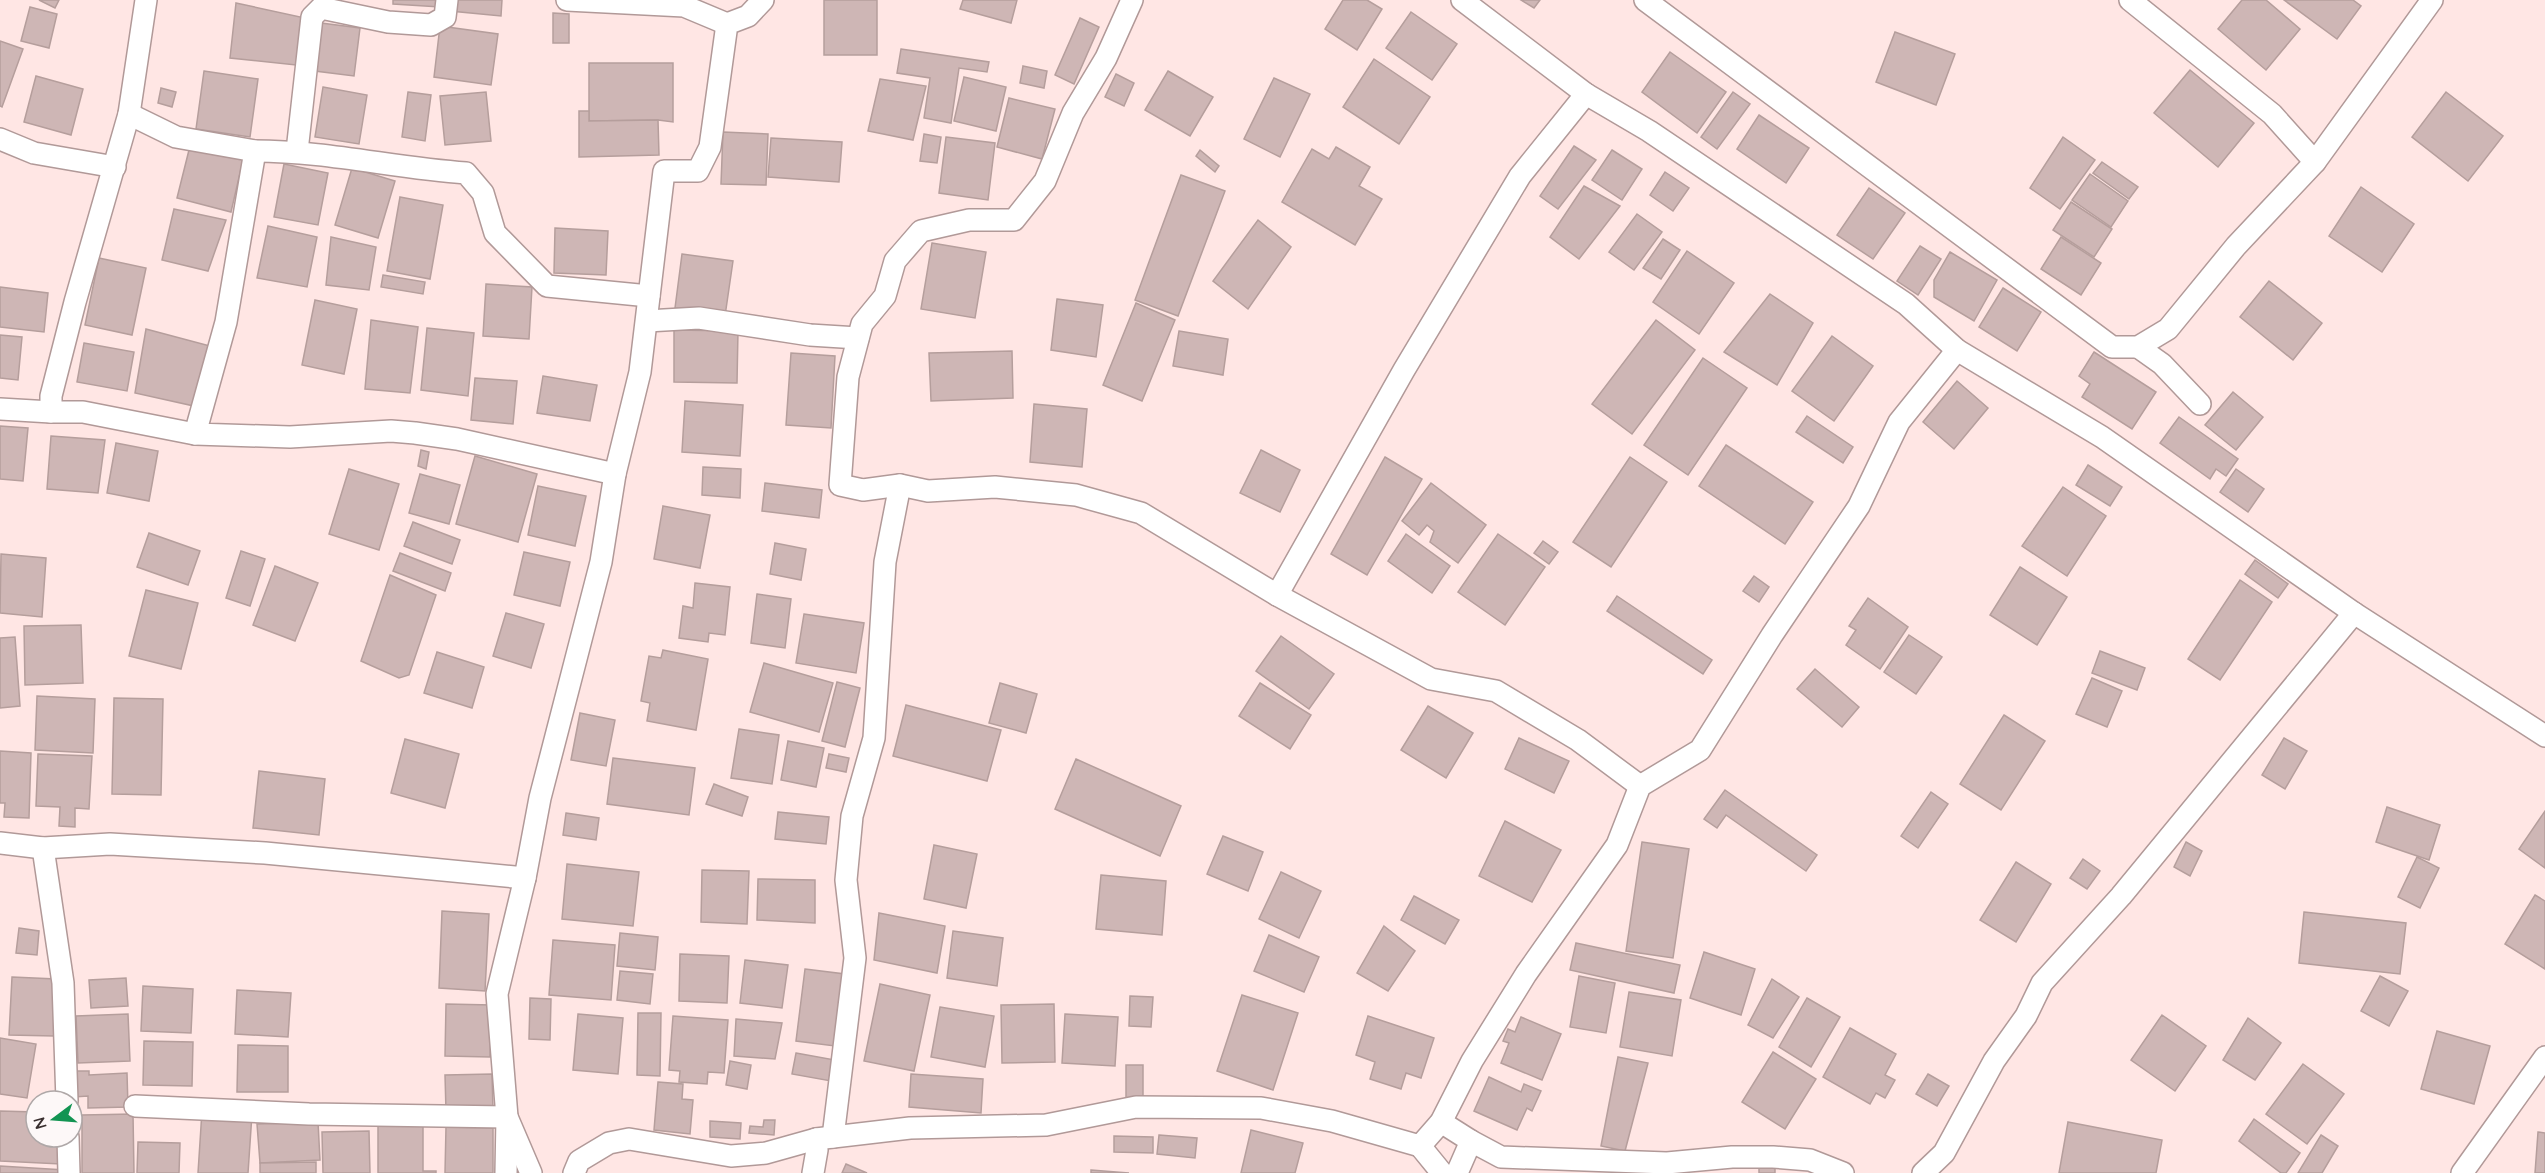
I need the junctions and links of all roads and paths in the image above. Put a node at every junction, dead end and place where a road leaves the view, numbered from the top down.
1 (146, 0) edge
2 (447, 0) edge
3 (567, 0) edge
4 (763, 0) edge
5 (1132, 0) edge
6 (1462, 0) edge
7 (1645, 0) edge
8 (2130, 0) edge
9 (2432, 0) edge
10 (726, 24) junction
11 (1586, 94) junction
12 (129, 114) junction
13 (0, 139) edge
14 (255, 151) junction
15 (297, 151) junction
16 (2315, 162) junction
17 (115, 168) junction
18 (649, 296) junction
19 (647, 321) junction
20 (858, 338) junction
21 (2138, 347) junction
22 (1957, 350) junction
23 (2200, 404) dead end
24 (0, 409) edge
25 (51, 412) junction
26 (195, 434) junction
27 (615, 474) junction
28 (900, 485) junction
29 (1277, 595) junction
30 (2354, 613) junction
31 (2545, 736) edge
32 (1640, 786) junction
33 (0, 843) edge
34 (43, 848) junction
35 (525, 878) junction
36 (2545, 1057) edge
37 (67, 1089) edge
38 (135, 1107) dead end
39 (507, 1117) junction
40 (1441, 1122) junction
41 (824, 1138) junction
42 (1471, 1141) junction
43 (1420, 1146) junction
44 (68, 1149) edge
45 (1834, 1171) edge
46 (69, 1173) edge
47 (506, 1173) edge
48 (531, 1173) edge
49 (574, 1173) edge
50 (813, 1173) edge
51 (1442, 1173) edge
52 (1457, 1173) edge
53 (1923, 1173) edge
54 (2462, 1173) edge

1 - 12 street
2 - 15 street
3 - 10 street
4 - 10 street
5 - 20 street
6 - 11 street
7 - 21 street
8 - 16 street
9 - 16 street
10 - 18 street
11 - 22 street
11 - 29 street
12 - 14 street
12 - 17 street
13 - 17 street
14 - 15 street
14 - 26 street
15 - 18 street
16 - 21 street
17 - 25 street
18 - 19 street
19 - 20 street
19 - 27 street
20 - 28 street
21 - 23 street
22 - 30 street
22 - 32 street
24 - 25 street
25 - 26 street
26 - 27 street
27 - 35 street
28 - 29 street
28 - 41 street
29 - 32 street
30 - 31 street
30 - 53 street
32 - 40 street
33 - 34 street
34 - 35 street
34 - 37 street
35 - 39 street
36 - 54 street
38 - 39 street
39 - 47 street
39 - 48 street
40 - 42 street
40 - 43 street
41 - 43 street
41 - 49 street
41 - 50 street
42 - 45 street
42 - 52 street
43 - 51 street
44 - 46 street

